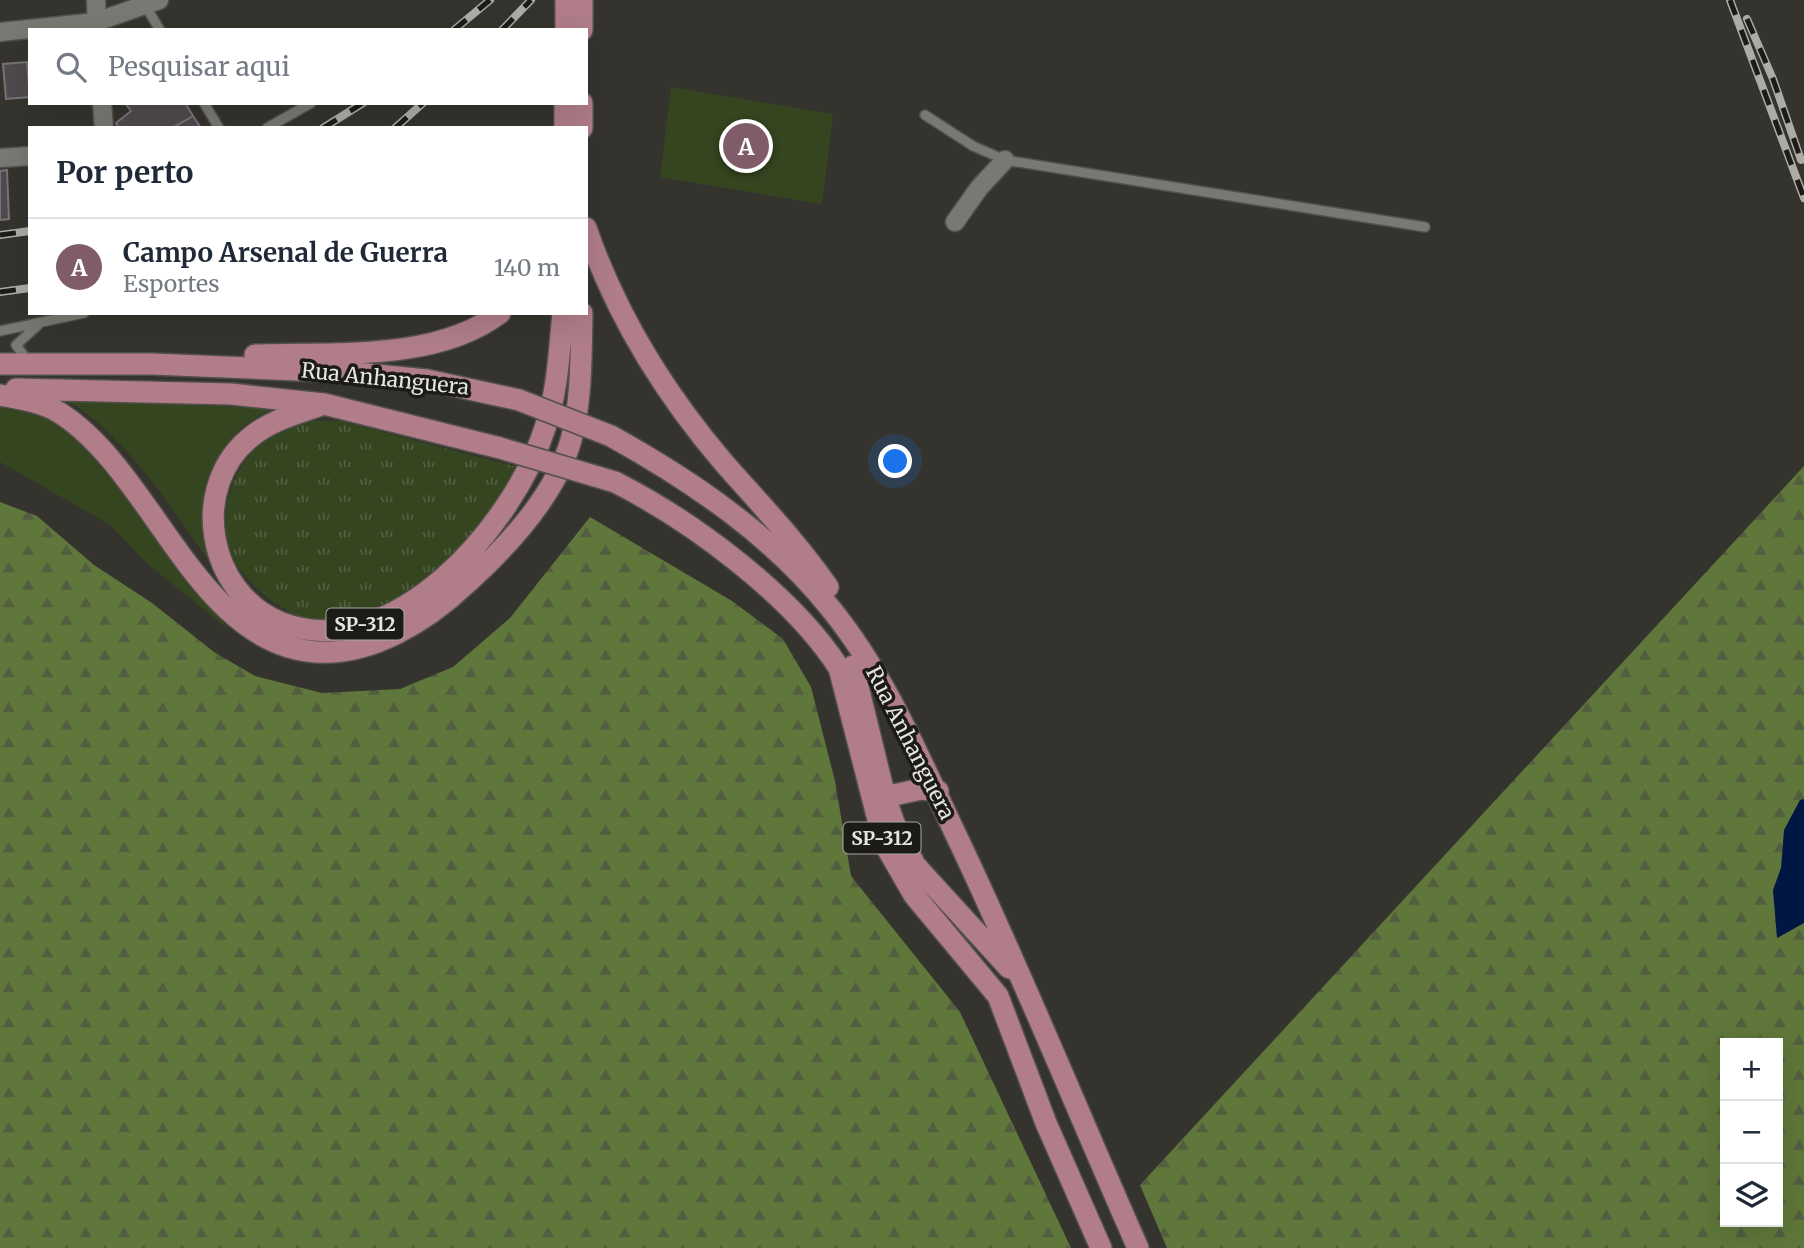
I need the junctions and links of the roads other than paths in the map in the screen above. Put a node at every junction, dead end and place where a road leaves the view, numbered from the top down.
1 (96, 0) edge
2 (566, 0) edge
3 (582, 0) edge
4 (152, 3) edge
5 (97, 26) edge
6 (65, 28) edge
7 (159, 28) edge
8 (566, 28) edge
9 (582, 28) edge
10 (28, 30) edge
11 (0, 32) edge
12 (102, 105) edge
13 (205, 105) edge
14 (307, 105) edge
15 (565, 105) edge
16 (582, 105) edge
17 (925, 115) dead end
18 (104, 126) edge
19 (218, 126) edge
20 (271, 126) edge
21 (565, 126) edge
22 (583, 126) edge
23 (28, 156) edge
24 (0, 158) edge
25 (1005, 160) junction
26 (955, 222) dead end
27 (1425, 227) dead end
28 (588, 233) edge
29 (74, 315) edge
30 (497, 315) edge
31 (563, 315) edge
32 (582, 315) edge
33 (44, 321) junction
34 (0, 331) edge
35 (77, 362) junction
36 (0, 364) edge
37 (34, 365) junction
38 (0, 388) edge
39 (0, 395) edge
40 (324, 404) junction
41 (857, 645) junction
42 (881, 680) junction
43 (938, 791) junction
44 (885, 797) junction
45 (877, 820) junction
46 (1040, 1022) junction
47 (1101, 1248) edge
48 (1138, 1248) edge

1 - 5 street
2 - 8 main road
3 - 9 main road
4 - 5 street
4 - 7 lane
5 - 6 street
10 - 11 street
12 - 18 street
13 - 19 lane
14 - 20 lane
15 - 21 main road
16 - 22 main road
17 - 25 lane
23 - 24 street
25 - 26 street
25 - 27 lane
28 - 42 main road, SP-312
29 - 33 lane
30 - 35 main road
31 - 40 main road, SP-312
32 - 39 main road
33 - 34 lane
33 - 37 lane
35 - 37 main road, Rua Anhanguera
35 - 41 main road, Rua Anhanguera, bridge
36 - 37 main road, Rua Anhanguera
38 - 40 main road, Rua Anhanguera
40 - 45 main road, Rua Anhanguera / SP-312, bridge
41 - 42 main road, Rua Anhanguera
41 - 44 main road
42 - 43 main road, Rua Anhanguera / SP-312
43 - 44 main road
43 - 46 main road, Rua Anhanguera / SP-312
44 - 45 main road
44 - 46 main road
45 - 47 main road, Rua Anhanguera / SP-312
46 - 48 main road, Rua Anhanguera / SP-312

